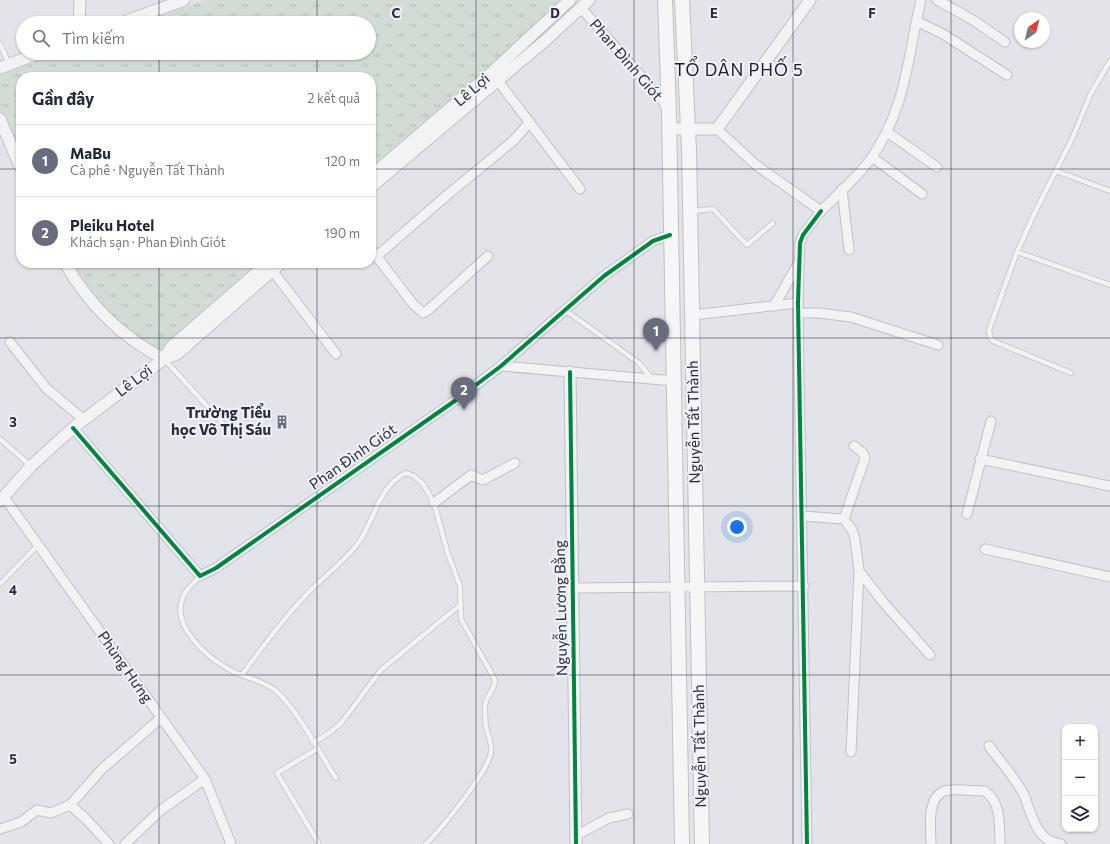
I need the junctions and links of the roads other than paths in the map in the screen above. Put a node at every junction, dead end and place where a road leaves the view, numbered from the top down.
1 (80, 0) edge
2 (184, 0) edge
3 (570, 0) edge
4 (665, 0) edge
5 (682, 0) edge
6 (810, 0) edge
7 (921, 0) edge
8 (937, 0) edge
9 (585, 4) edge
10 (79, 16) edge
11 (140, 16) edge
12 (916, 21) junction
13 (1005, 42) dead end
14 (0, 44) edge
15 (20, 60) edge
16 (1110, 61) edge
17 (4, 66) edge
18 (1007, 75) dead end
19 (498, 81) junction
20 (669, 112) junction
21 (0, 119) edge
22 (530, 122) junction
23 (669, 129) junction
24 (688, 129) junction
25 (717, 129) junction
26 (887, 132) junction
27 (16, 157) edge
28 (872, 157) junction
29 (937, 167) dead end
30 (1056, 171) junction
31 (376, 172) edge
32 (376, 183) edge
33 (580, 189) dead end
34 (842, 189) junction
35 (1110, 190) edge
36 (922, 194) dead end
37 (821, 211) junction
38 (690, 212) junction
39 (773, 223) dead end
40 (670, 235) junction
41 (849, 250) dead end
42 (376, 251) edge
43 (1017, 252) junction
44 (376, 256) edge
45 (488, 256) dead end
46 (800, 261) junction
47 (68, 268) edge
48 (270, 268) edge
49 (276, 268) edge
50 (1110, 284) edge
51 (774, 306) junction
52 (798, 308) junction
53 (565, 310) junction
54 (692, 315) junction
55 (10, 342) dead end
56 (938, 345) dead end
57 (336, 354) dead end
58 (164, 359) junction
59 (501, 366) junction
60 (570, 372) junction
61 (1071, 373) dead end
62 (652, 379) junction
63 (674, 381) junction
64 (83, 420) junction
65 (991, 421) dead end
66 (73, 428) junction
67 (229, 430) dead end
68 (0, 440) edge
69 (854, 446) dead end
70 (980, 459) junction
71 (515, 463) dead end
72 (31, 466) junction
73 (1110, 486) edge
74 (2, 499) edge
75 (434, 503) junction
76 (967, 514) dead end
77 (802, 516) junction
78 (844, 519) junction
79 (38, 545) junction
80 (985, 549) dead end
81 (859, 571) junction
82 (1109, 575) edge
83 (200, 576) junction
84 (0, 584) edge
85 (804, 586) junction
86 (677, 587) junction
87 (698, 587) junction
88 (573, 588) junction
89 (460, 605) junction
90 (930, 655) dead end
91 (242, 675) junction
92 (161, 718) junction
93 (313, 743) junction
94 (989, 746) dead end
95 (317, 749) junction
96 (851, 752) dead end
97 (336, 778) dead end
98 (205, 779) junction
99 (70, 805) junction
100 (628, 814) dead end
101 (0, 829) edge
102 (575, 840) edge
103 (109, 844) edge
104 (125, 844) edge
105 (231, 844) edge
106 (319, 844) edge
107 (426, 844) edge
108 (682, 844) edge
109 (702, 844) edge
110 (807, 844) edge
111 (931, 844) edge
112 (1000, 844) edge
113 (1061, 844) edge

1 - 10 street
2 - 11 street
3 - 31 street, Lê Lợi
4 - 20 main road, Nguyễn Tất Thành
5 - 24 main road, Nguyễn Tất Thành
6 - 25 street
7 - 12 street
8 - 13 street
9 - 19 street
9 - 20 street, Phan Đình Giót
12 - 18 street
12 - 26 street
14 - 17 lane
15 - 17 street
16 - 30 lane
19 - 22 street
19 - 32 street
20 - 23 main road, Nguyễn Tất Thành
21 - 27 street
22 - 33 street
22 - 42 street
23 - 24 street
23 - 40 main road, Nguyễn Tất Thành
24 - 25 street
24 - 38 main road, Nguyễn Tất Thành
25 - 37 street
26 - 28 street
26 - 29 street
28 - 34 street
28 - 36 street
30 - 35 lane
30 - 43 lane
34 - 37 street
34 - 41 street
37 - 46 street
38 - 39 lane
38 - 54 main road, Nguyễn Tất Thành
40 - 53 street, Phan Đình Giót
40 - 63 main road, Nguyễn Tất Thành
43 - 50 lane
43 - 61 lane
44 - 45 street
46 - 51 street
46 - 52 street
47 - 58 street
48 - 58 street, Lê Lợi
49 - 57 street
51 - 52 street
51 - 54 street
52 - 56 street
52 - 77 street
53 - 59 street, Phan Đình Giót
53 - 62 lane
54 - 87 main road, Nguyễn Tất Thành
55 - 64 street
58 - 64 street, Lê Lợi
58 - 67 lane
59 - 60 street
59 - 83 street, Phan Đình Giót
60 - 62 street
60 - 88 street, Nguyễn Lương Bằng
62 - 63 street
63 - 86 main road, Nguyễn Tất Thành
64 - 66 street, Lê Lợi
65 - 70 street
66 - 72 street, Lê Lợi
66 - 83 street
68 - 72 lane
69 - 78 street
70 - 73 street
70 - 76 street
71 - 75 street
72 - 74 street, Lê Lợi
74 - 79 street, Phùng Hưng
75 - 89 lane
75 - 91 lane
77 - 78 street
77 - 85 street
78 - 81 street
79 - 84 lane
79 - 92 street, Phùng Hưng
80 - 82 street
81 - 90 street
81 - 96 street
83 - 91 lane
85 - 87 street
85 - 110 street
86 - 87 street
86 - 88 street
86 - 108 main road, Nguyễn Tất Thành
87 - 109 main road, Nguyễn Tất Thành
88 - 102 street, Nguyễn Lương Bằng
89 - 93 lane
89 - 107 lane
91 - 93 lane
92 - 98 street, Phùng Hưng
92 - 99 street
93 - 95 lane
94 - 113 street
95 - 97 lane
95 - 106 lane
98 - 104 street
98 - 105 street, Phùng Hưng
99 - 101 street
99 - 103 street
100 - 102 street
111 - 112 street

